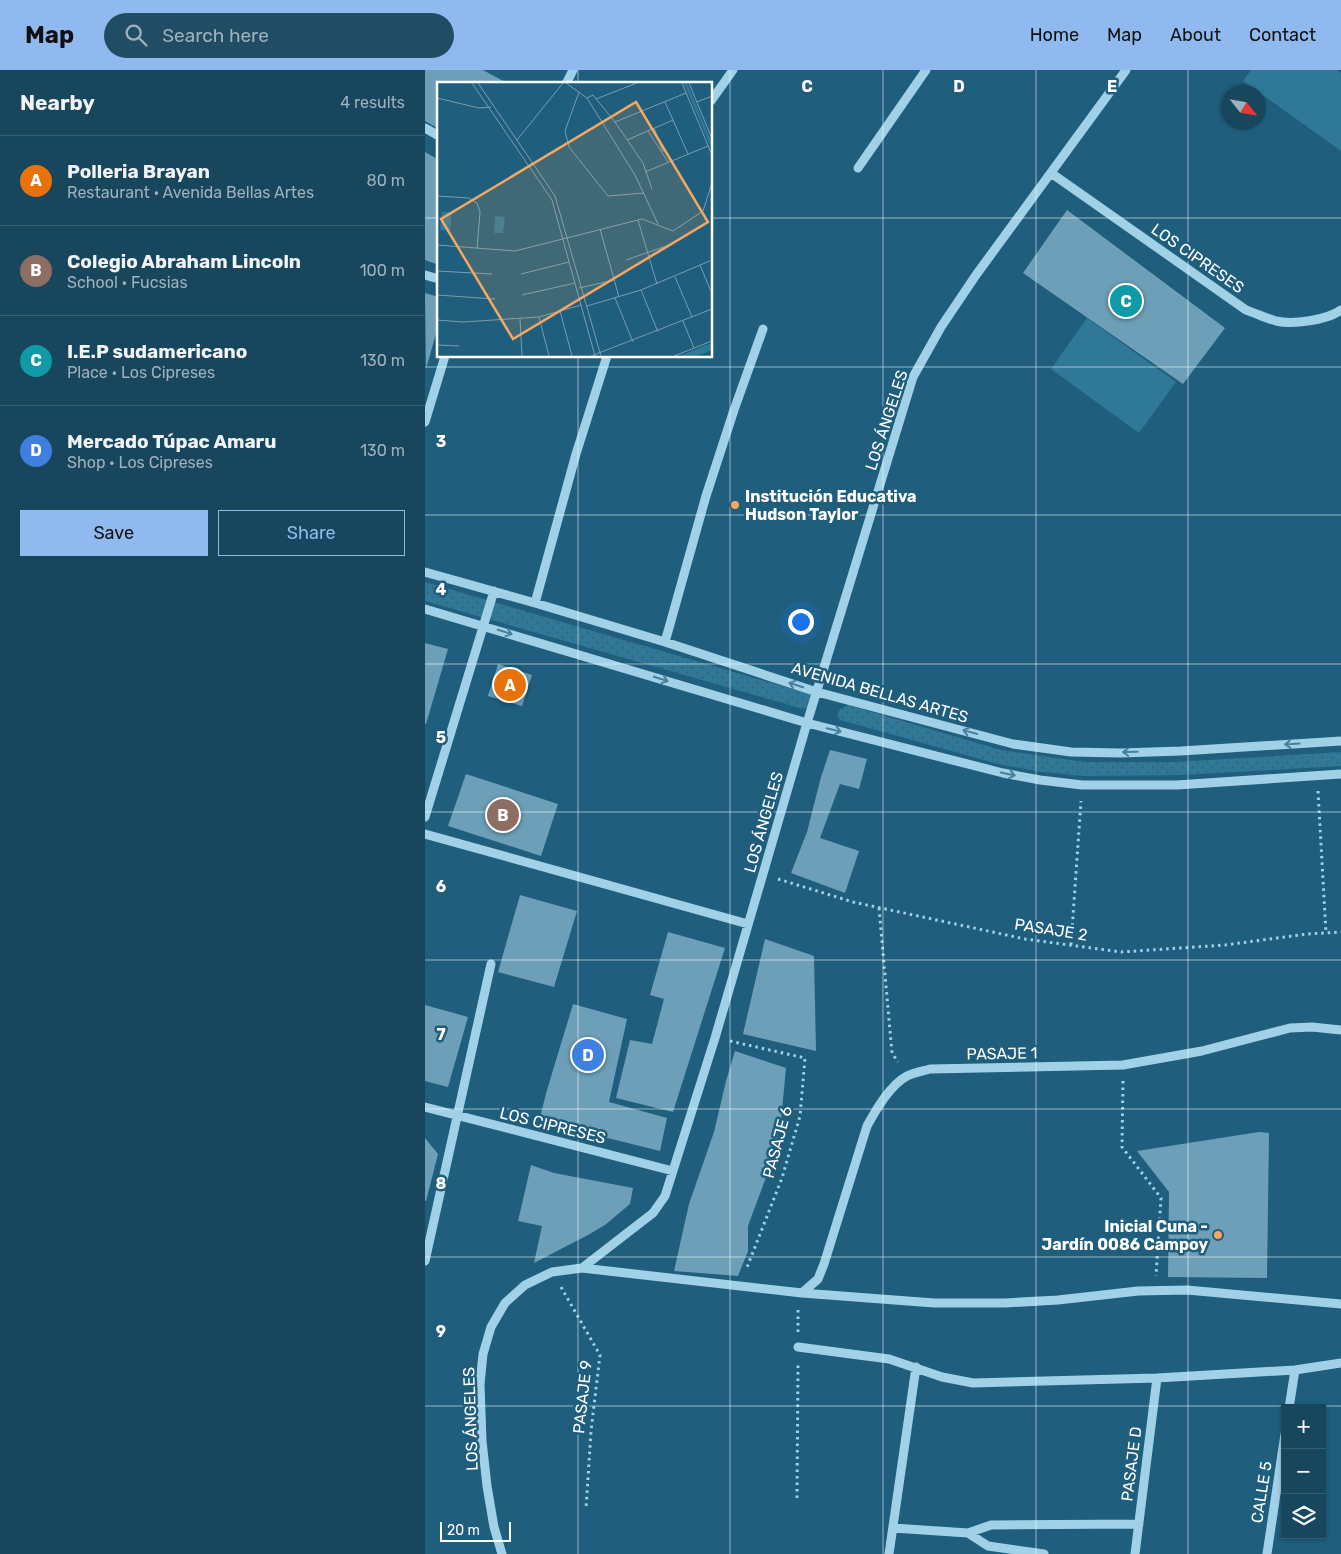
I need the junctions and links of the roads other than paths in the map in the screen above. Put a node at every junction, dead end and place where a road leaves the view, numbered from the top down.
1 (573, 70) edge
2 (733, 70) edge
3 (926, 70) edge
4 (1125, 70) edge
5 (567, 82) edge
6 (713, 99) edge
7 (425, 128) edge
8 (437, 135) edge
9 (858, 168) dead end
10 (1051, 173) junction
11 (1341, 310) edge
12 (763, 329) dead end
13 (444, 358) edge
14 (606, 358) edge
15 (425, 422) edge
16 (425, 572) edge
17 (494, 591) junction
18 (535, 603) junction
19 (425, 608) edge
20 (484, 625) junction
21 (665, 642) junction
22 (817, 692) junction
23 (807, 723) junction
24 (1341, 741) edge
25 (1341, 774) edge
26 (425, 818) edge
27 (425, 834) edge
28 (748, 924) junction
29 (491, 964) dead end
30 (1341, 1030) edge
31 (425, 1107) edge
32 (457, 1116) junction
33 (673, 1171) junction
34 (425, 1261) edge
35 (582, 1268) junction
36 (802, 1293) junction
37 (1341, 1304) edge
38 (798, 1347) road end
39 (1341, 1363) edge
40 (916, 1367) junction
41 (1295, 1370) junction
42 (1157, 1378) junction
43 (1290, 1404) edge
44 (1283, 1449) edge
45 (1139, 1524) junction
46 (893, 1528) junction
47 (968, 1533) junction
48 (502, 1554) edge
49 (889, 1554) edge
50 (1044, 1554) edge
51 (1135, 1554) edge
52 (1267, 1554) edge

1 - 5 street
2 - 6 street
3 - 9 street
4 - 10 street, LOS ÁNGELES
7 - 8 street
10 - 11 street, LOS CIPRESES
10 - 22 street, LOS ÁNGELES
12 - 21 street
13 - 15 street
14 - 18 street
16 - 17 street, AVENIDA BELLAS ARTES
17 - 18 street, AVENIDA BELLAS ARTES
17 - 20 street
18 - 21 street, AVENIDA BELLAS ARTES
19 - 20 street
20 -> 23 street
20 - 26 street
22 -> 21 street, AVENIDA BELLAS ARTES
22 - 23 street, LOS ÁNGELES
24 -> 22 street, AVENIDA BELLAS ARTES
23 -> 25 street
23 - 28 street, LOS ÁNGELES
27 - 28 street
28 - 33 street, LOS ÁNGELES
29 - 32 street
30 - 36 street, PASAJE 1
31 - 32 street, LOS CIPRESES
32 - 33 street, LOS CIPRESES
32 - 34 street
33 - 35 street, LOS ÁNGELES
35 - 36 street
35 - 48 street, LOS ÁNGELES
36 - 37 street
38 - 40 street
39 - 41 street
40 - 42 street
40 - 46 street
41 - 42 street
41 - 43 street
42 - 45 street, PASAJE D
44 - 52 street, CALLE 5
45 - 47 street
45 - 51 street, PASAJE D
46 - 47 street
46 - 49 street
47 - 50 street

